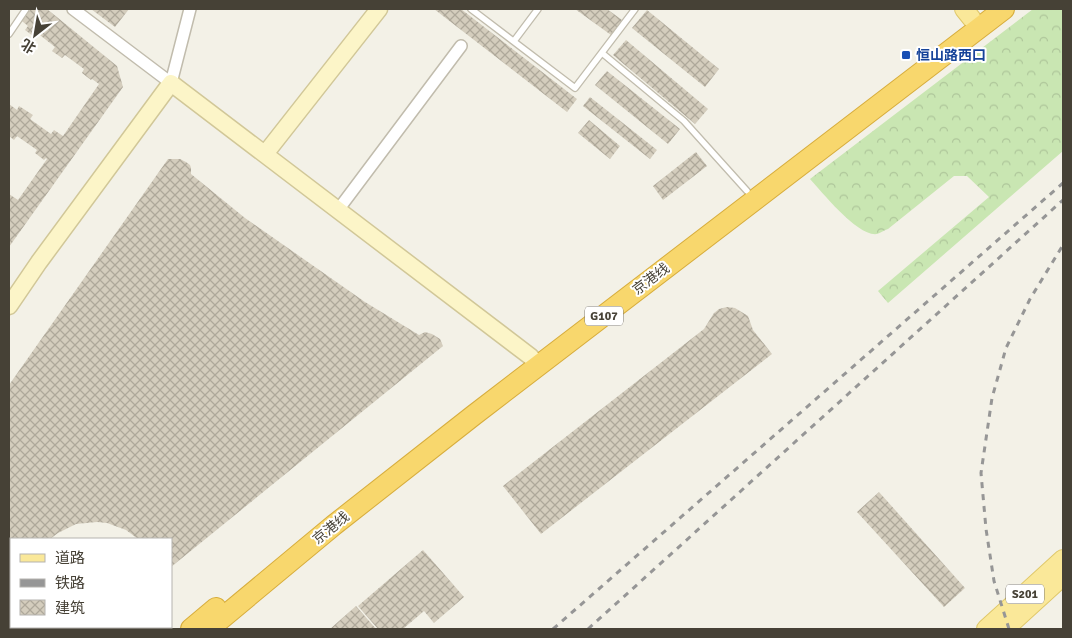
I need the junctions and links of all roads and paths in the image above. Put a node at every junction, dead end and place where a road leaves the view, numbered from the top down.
1 (26, 9) edge
2 (73, 9) edge
3 (190, 9) edge
4 (379, 9) edge
5 (471, 9) edge
6 (538, 9) edge
7 (635, 9) edge
8 (1004, 9) edge
9 (973, 12) edge
10 (9, 34) edge
11 (514, 41) junction
12 (461, 46) dead end
13 (602, 53) junction
14 (171, 84) junction
15 (265, 154) junction
16 (747, 191) junction
17 (338, 210) junction
18 (9, 306) edge
19 (531, 357) junction
20 (1063, 559) edge
21 (1063, 576) edge
22 (191, 629) edge
23 (209, 629) edge
24 (986, 629) edge
25 (1005, 629) edge

1 - 10 lane
2 - 14 street
3 - 14 street
4 - 15 street
5 - 11 lane
6 - 11 lane
7 - 13 lane
8 - 23 highway, 京港线 / G107
9 - 16 highway, 京港线 / G107
11 - 13 lane
12 - 17 street
13 - 16 lane
14 - 15 street
14 - 18 street
15 - 17 street
16 - 19 highway, 京港线 / G107
17 - 19 street
19 - 22 highway, 京港线 / G107
20 - 24 main road, S201
21 - 25 main road, S201

